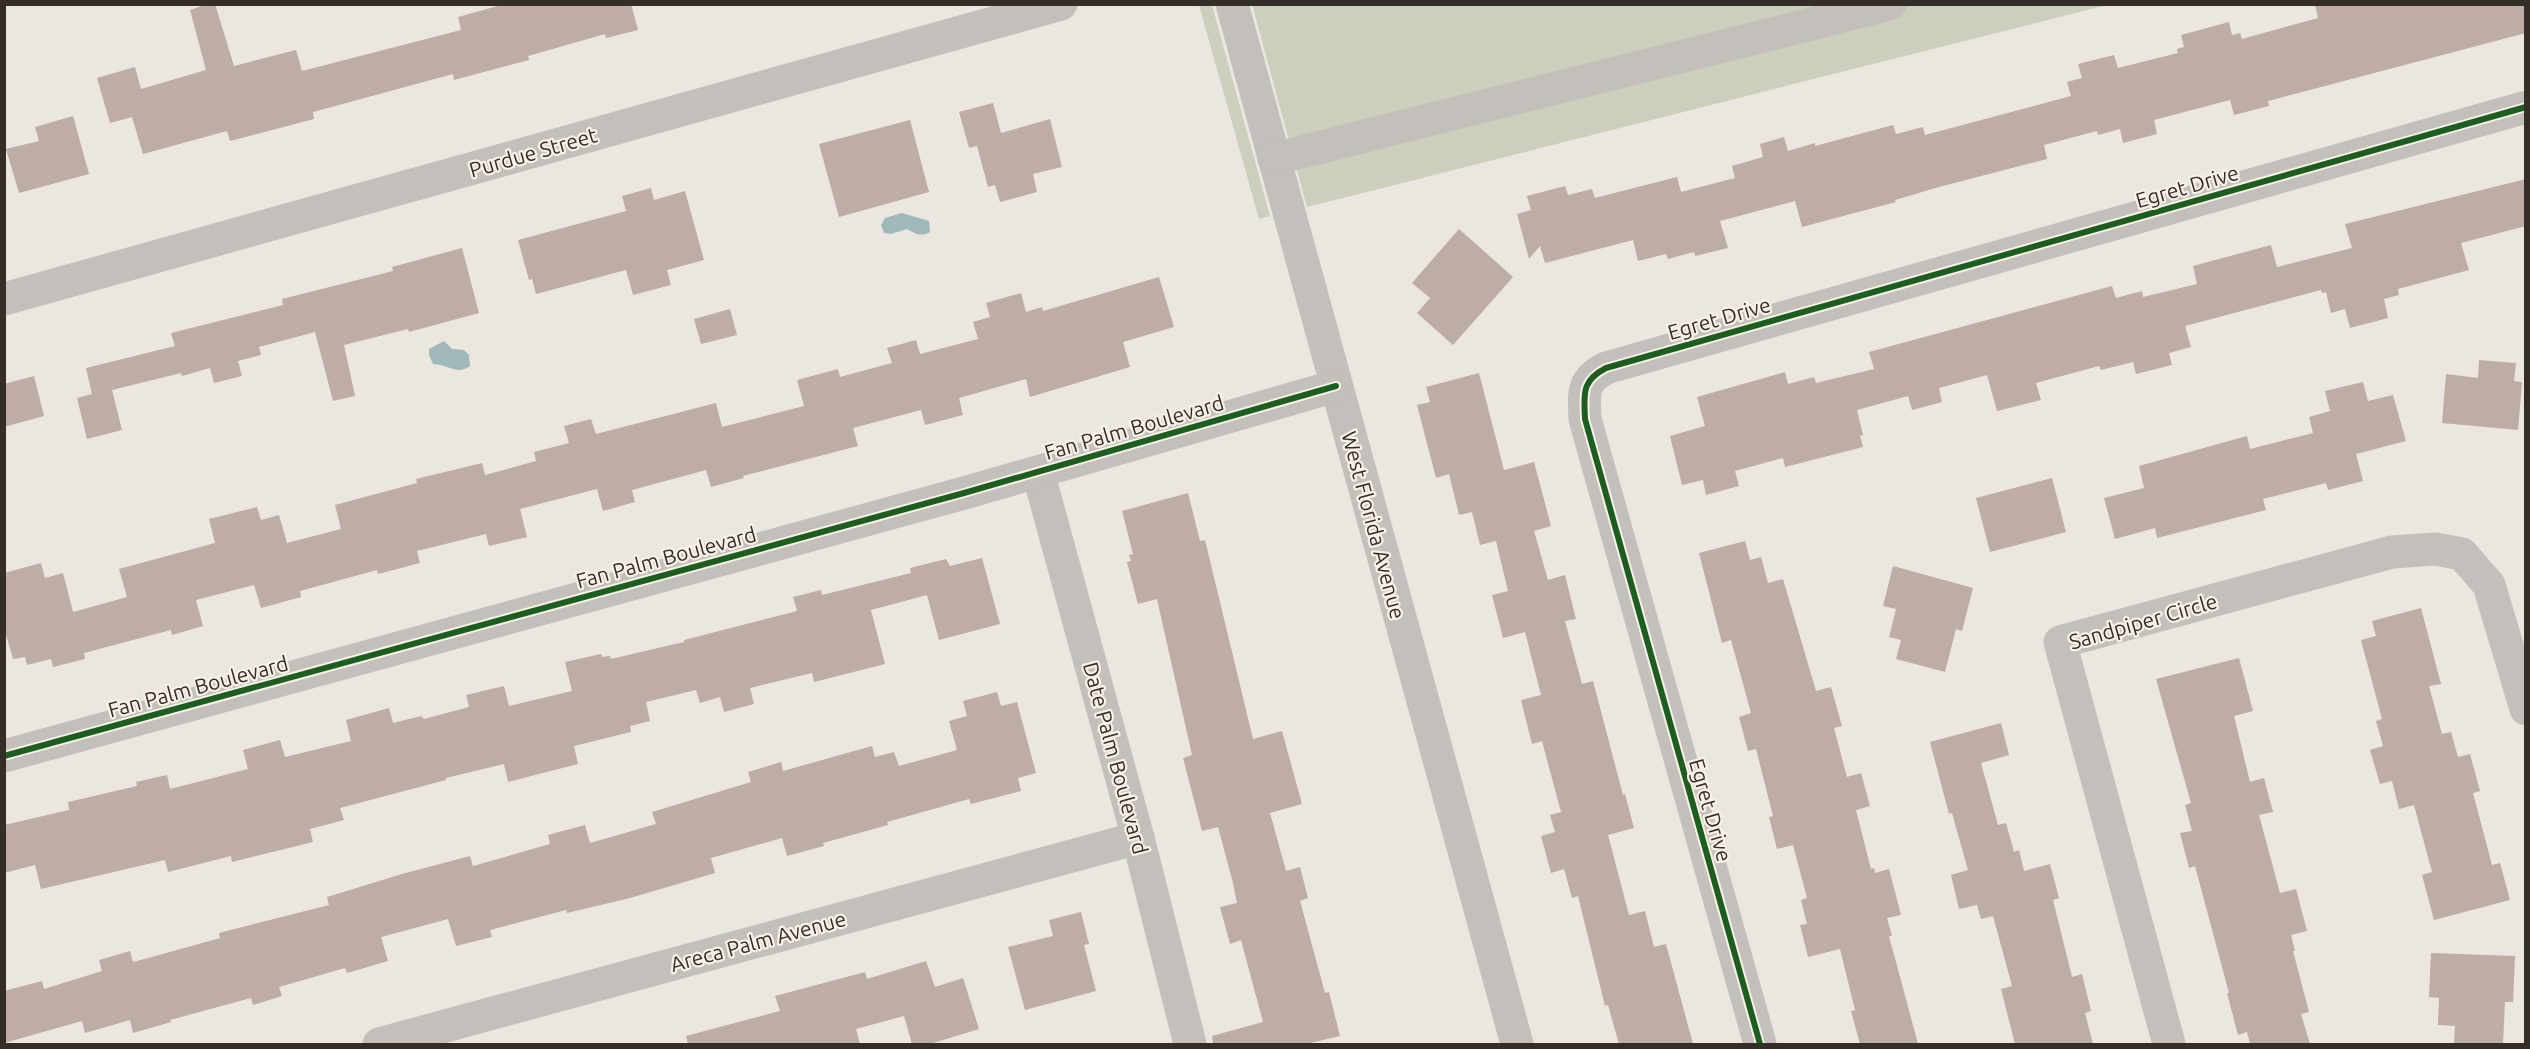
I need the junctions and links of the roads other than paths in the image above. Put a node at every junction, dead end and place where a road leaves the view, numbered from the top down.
1 (1061, 4) edge
2 (1233, 4) edge
3 (1890, 4) edge
4 (2526, 106) edge
5 (1274, 159) junction
6 (4, 299) edge
7 (1336, 386) junction
8 (1038, 472) junction
9 (2526, 709) edge
10 (4, 756) edge
11 (1138, 838) junction
12 (379, 1044) edge
13 (1190, 1044) edge
14 (1517, 1044) edge
15 (1760, 1044) edge
16 (2169, 1044) edge

1 - 6 street, Purdue Street
2 - 5 street, West Florida Avenue
3 - 5 street
4 - 15 street, Egret Drive
5 - 7 street, West Florida Avenue
7 - 8 street, Fan Palm Boulevard
7 - 14 street, West Florida Avenue
8 - 10 street, Fan Palm Boulevard
8 - 11 street, Date Palm Boulevard
9 - 16 street, Sandpiper Circle
11 - 12 street, Areca Palm Avenue
11 - 13 street, Date Palm Boulevard

